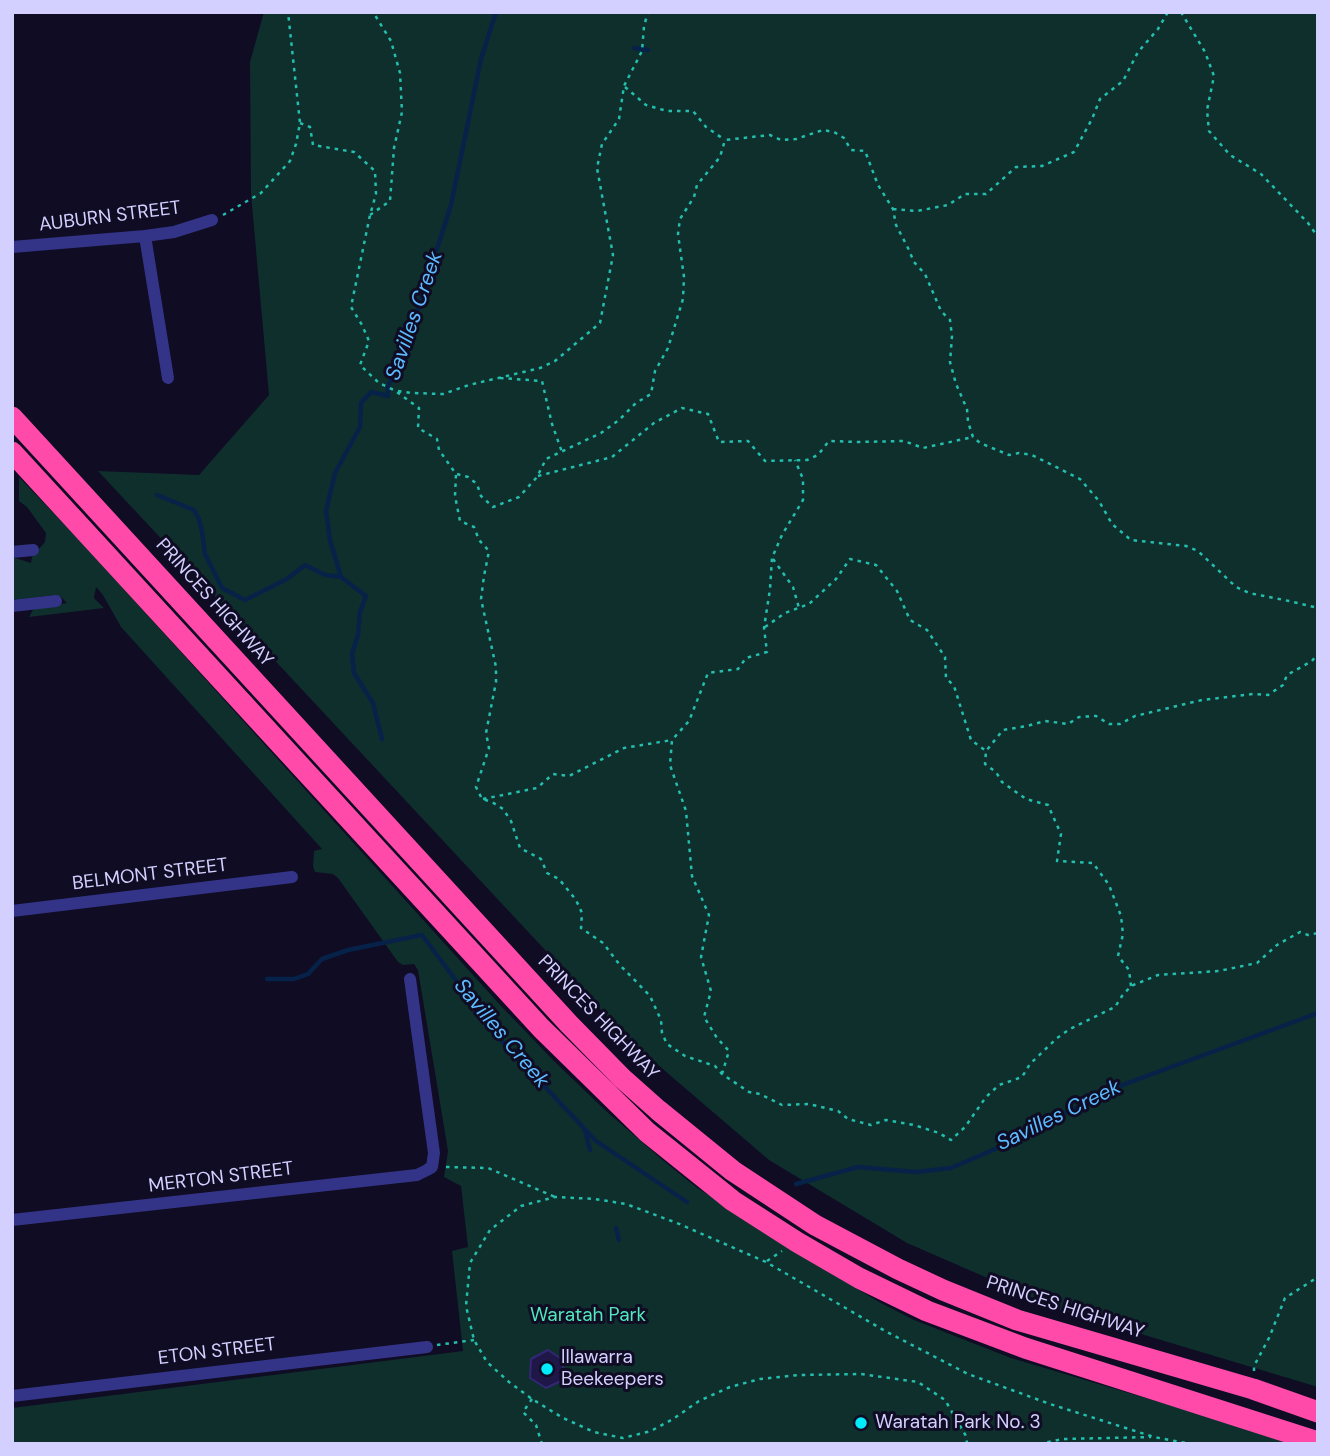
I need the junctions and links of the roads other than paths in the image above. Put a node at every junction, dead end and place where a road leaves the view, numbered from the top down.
1 (212, 220) road end
2 (145, 236) junction
3 (12, 247) edge
4 (168, 378) dead end
5 (12, 416) edge
6 (12, 452) edge
7 (33, 550) dead end
8 (12, 552) edge
9 (56, 601) dead end
10 (12, 606) edge
11 (292, 877) dead end
12 (12, 911) edge
13 (410, 979) dead end
14 (12, 1220) edge
15 (427, 1347) road end
16 (12, 1396) edge
17 (1318, 1412) edge
18 (1318, 1442) edge

1 - 2 street, AUBURN STREET
2 - 3 street, AUBURN STREET
2 - 4 street
5 - 17 highway, PRINCES HIGHWAY
6 - 18 highway
7 - 8 street
9 - 10 street
11 - 12 street, BELMONT STREET
13 - 14 street, MERTON STREET
15 - 16 street, ETON STREET

